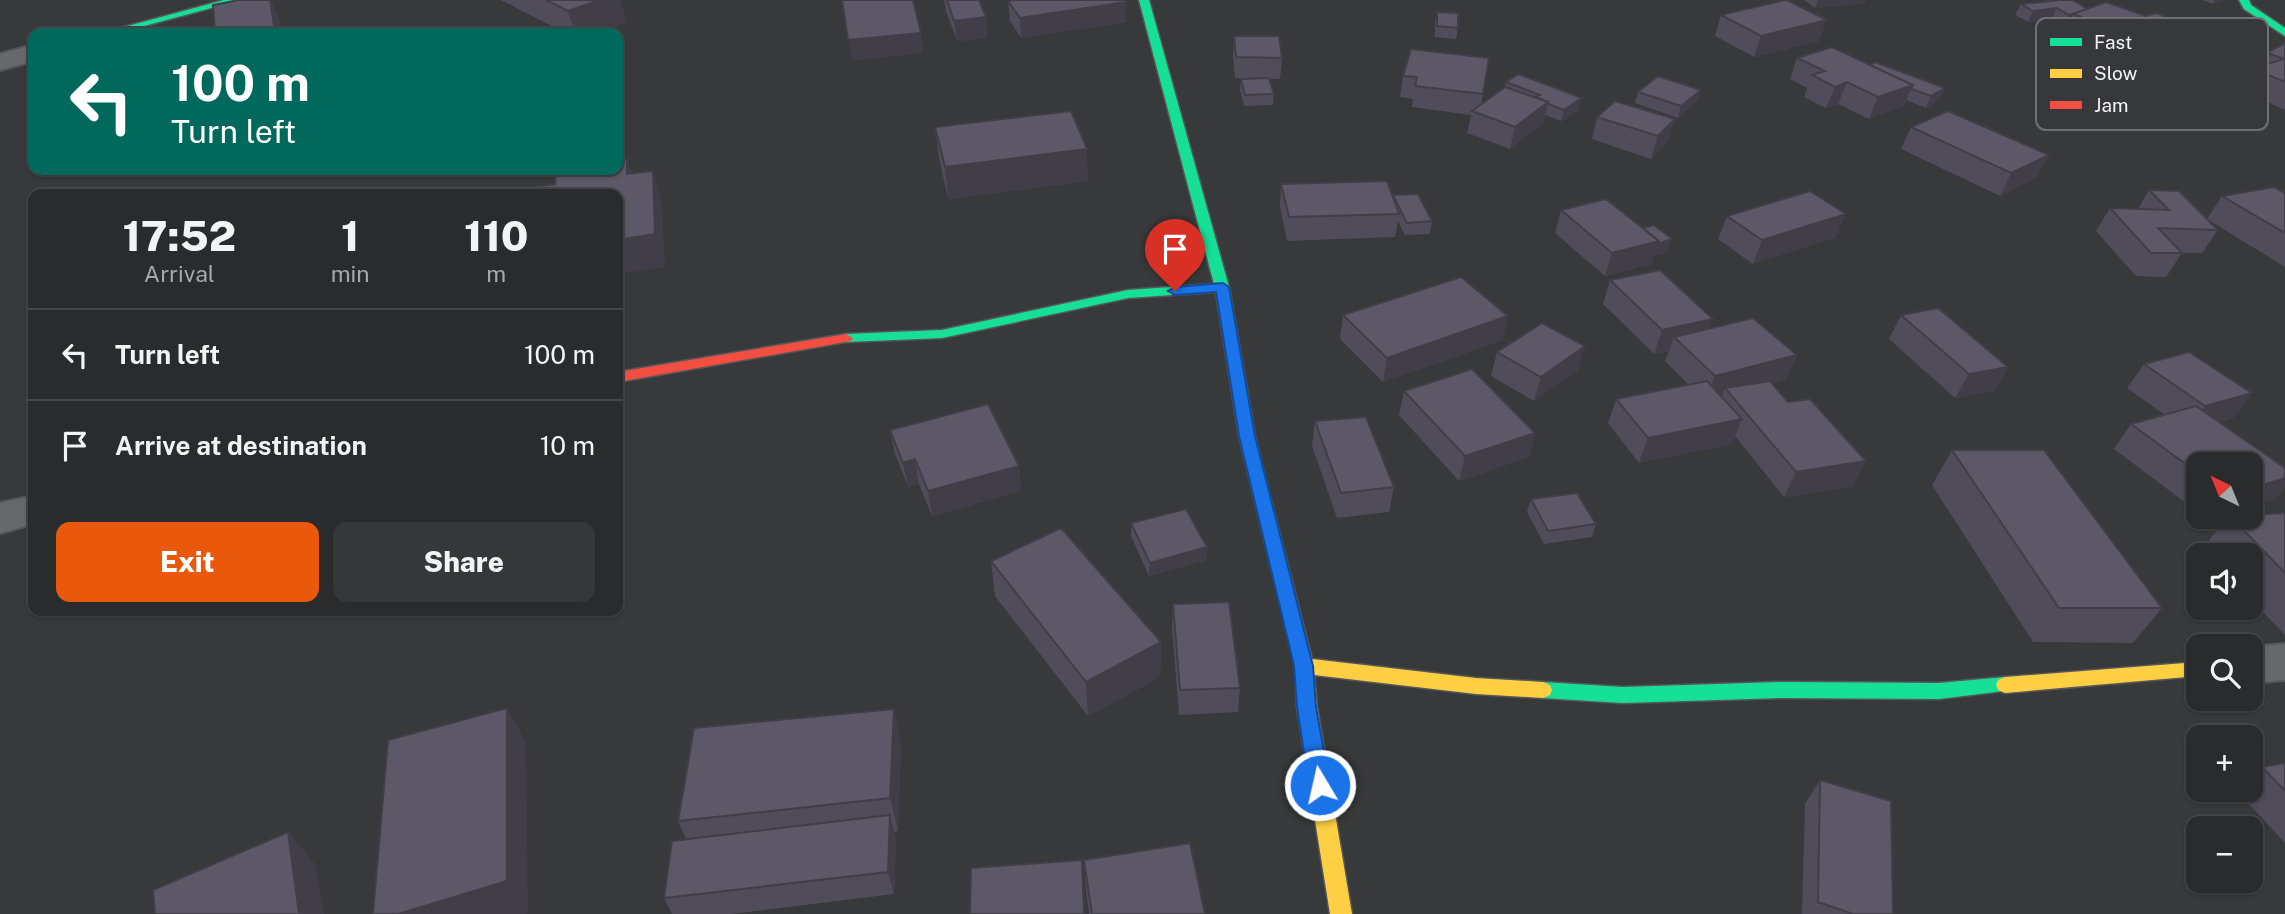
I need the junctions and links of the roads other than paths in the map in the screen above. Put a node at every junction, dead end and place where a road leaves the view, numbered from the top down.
1 (236, 0) edge
2 (1144, 0) edge
3 (2244, 0) edge
4 (2263, 18) edge
5 (2268, 21) edge
6 (127, 28) edge
7 (2285, 33) edge
8 (28, 54) edge
9 (0, 62) edge
10 (1223, 287) junction
11 (623, 376) edge
12 (28, 511) edge
13 (0, 518) edge
14 (2285, 662) edge
15 (2263, 664) edge
16 (1304, 666) junction
17 (2186, 670) edge
18 (1340, 914) edge

1 - 6 street
2 - 10 street
3 - 4 street
5 - 7 street
8 - 9 street
10 - 11 street
10 - 16 street
12 - 13 street
14 - 15 street
16 - 17 street
16 - 18 street

